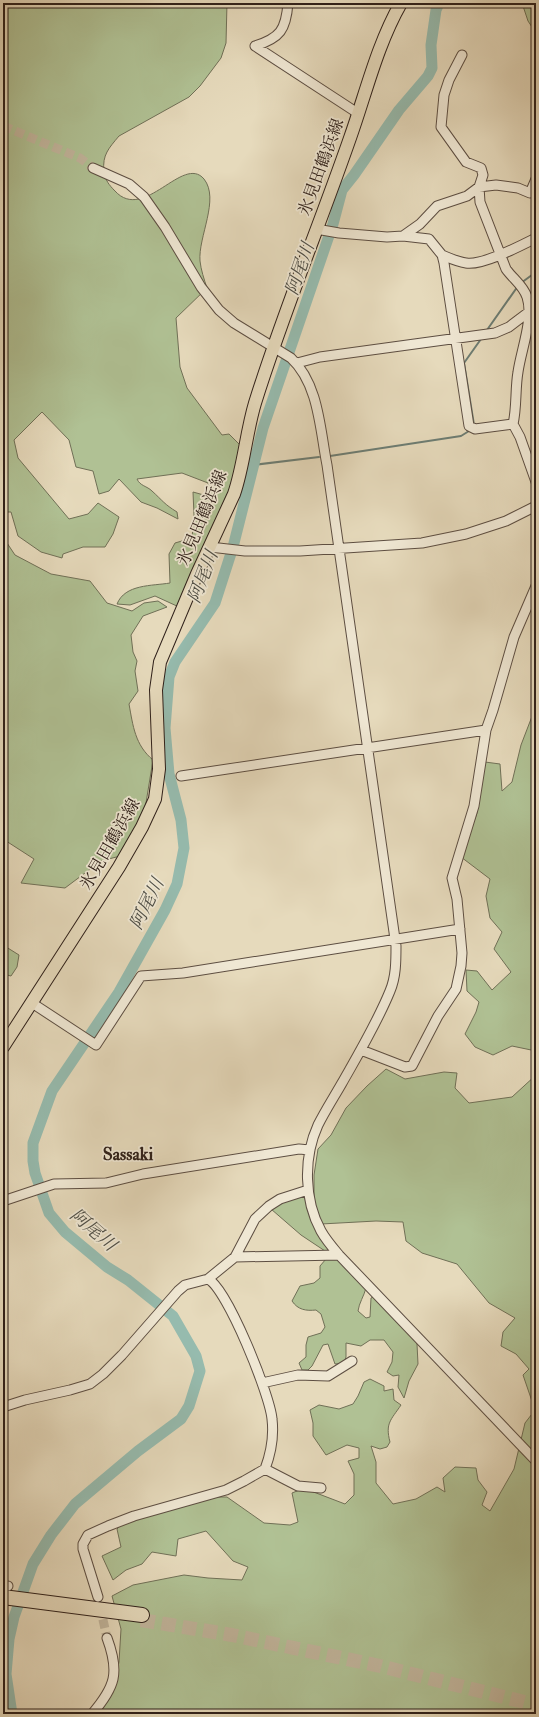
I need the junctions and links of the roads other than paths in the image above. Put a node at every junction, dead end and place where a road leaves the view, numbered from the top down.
1 (288, 3) edge
2 (401, 3) edge
3 (462, 55) dead end
4 (359, 114) junction
5 (93, 168) tunnel mouth
6 (536, 179) edge
7 (479, 187) junction
8 (320, 229) junction
9 (403, 236) junction
10 (536, 238) edge
11 (499, 254) junction
12 (442, 255) junction
13 (533, 311) edge
14 (456, 338) junction
15 (277, 348) junction
16 (294, 360) junction
17 (513, 424) junction
18 (536, 482) edge
19 (536, 506) edge
20 (215, 548) junction
21 (339, 549) junction
22 (536, 586) edge
23 (486, 730) junction
24 (368, 748) junction
25 (181, 776) dead end
26 (460, 929) junction
27 (396, 939) junction
28 (32, 1003) junction
29 (3, 1048) edge
30 (361, 1050) junction
31 (310, 1150) junction
32 (308, 1190) junction
33 (3, 1201) edge
34 (339, 1256) junction
35 (235, 1257) junction
36 (208, 1279) junction
37 (352, 1361) dead end
38 (262, 1383) junction
39 (3, 1407) edge
40 (536, 1460) edge
41 (265, 1469) junction
42 (322, 1488) dead end
43 (5, 1590) edge
44 (98, 1597) tunnel mouth
45 (3, 1602) edge
46 (39, 1603) junction
47 (141, 1617) tunnel mouth
48 (107, 1638) tunnel mouth
49 (92, 1714) edge

1 - 4 street
2 - 4 main road, 氷見田鶴浜線
3 - 7 street
4 - 8 main road, 氷見田鶴浜線
5 - 15 street
6 - 7 street
7 - 9 street
7 - 11 street
8 - 9 street
8 - 15 main road, 氷見田鶴浜線
9 - 12 street
10 - 11 street
11 - 12 street
11 - 13 street
12 - 14 street
13 - 14 street
13 - 17 street
14 - 16 street
14 - 17 street
15 - 16 street
15 - 20 main road, 氷見田鶴浜線
16 - 21 street
17 - 18 street
19 - 21 street
20 - 21 street
20 - 28 main road, 氷見田鶴浜線
21 - 24 street
22 - 23 street
23 - 24 street
23 - 26 street
24 - 25 street
24 - 27 street
26 - 27 street
26 - 30 street
27 - 28 street
27 - 30 street
28 - 29 main road, 氷見田鶴浜線
30 - 31 street
31 - 32 street
31 - 33 street
32 - 34 street
32 - 35 street
34 - 35 street
34 - 40 street
35 - 36 street
36 - 38 street
36 - 39 street
37 - 38 street
38 - 41 street
41 - 42 street
41 - 44 street
43 - 46 highway
45 - 46 highway
46 - 47 highway
48 - 49 street

